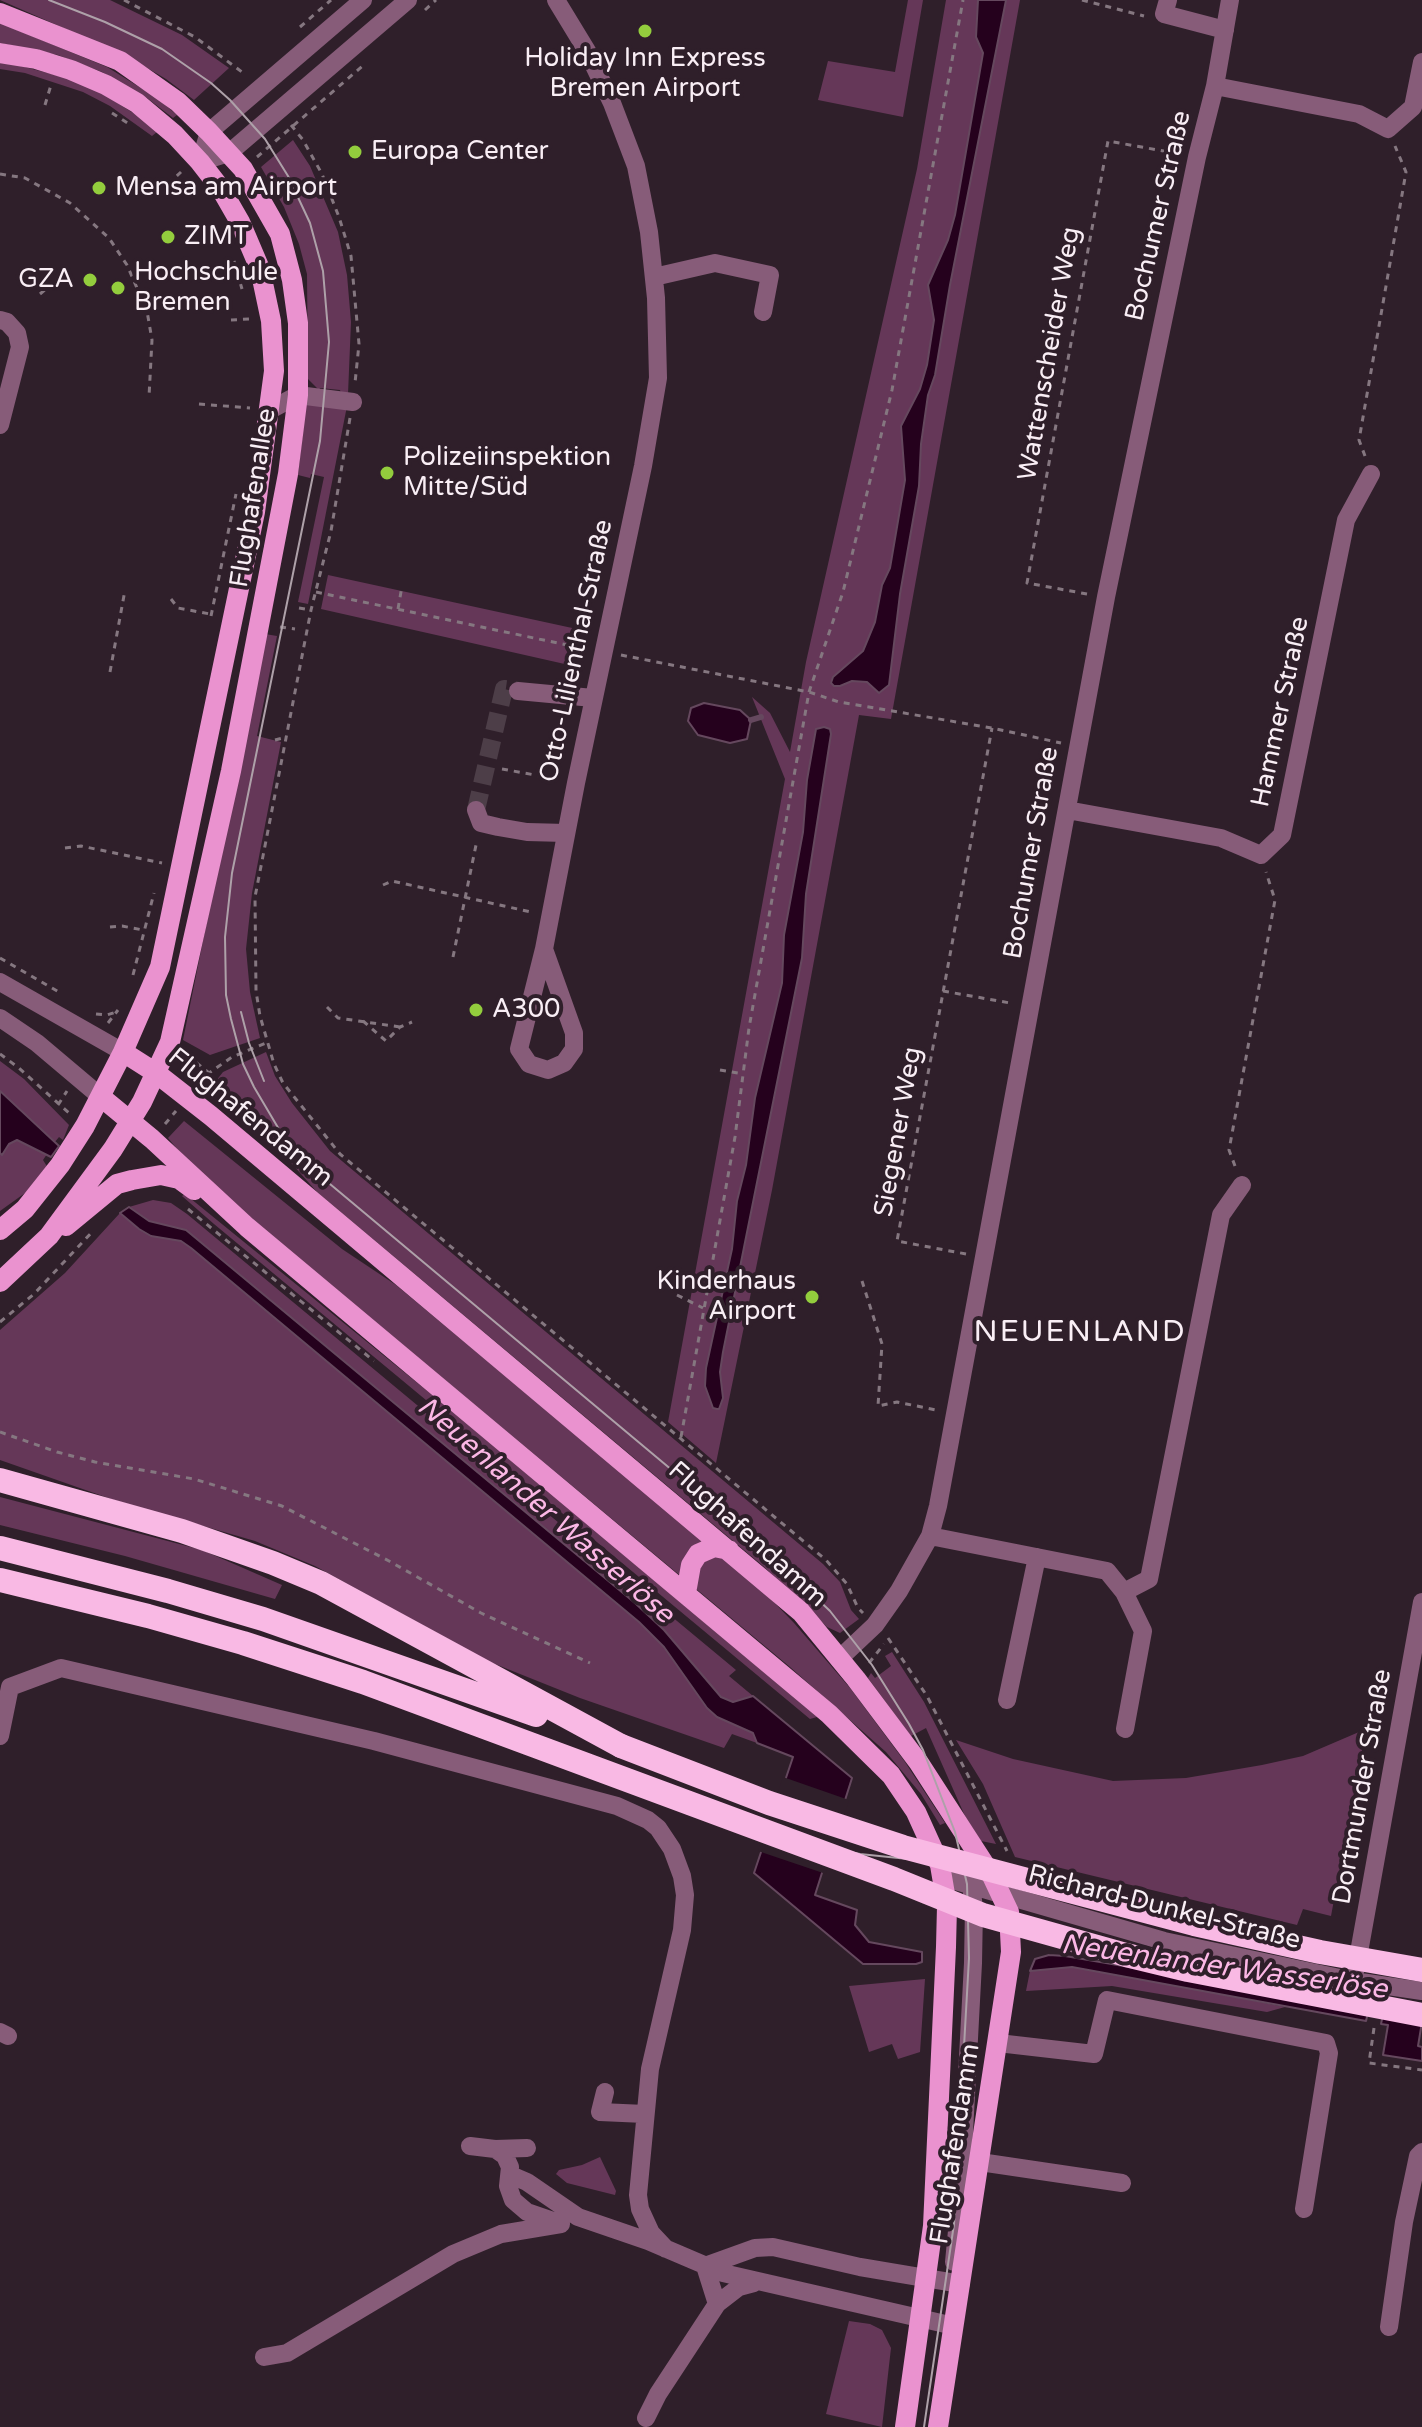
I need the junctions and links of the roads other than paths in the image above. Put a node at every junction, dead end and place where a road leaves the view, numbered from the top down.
1 (363, 0) edge
2 (556, 0) edge
3 (1230, 0) edge
4 (1166, 7) edge
5 (414, 8) edge
6 (0, 13) edge
7 (1225, 30) junction
8 (0, 53) edge
9 (1422, 62) edge
10 (1215, 86) junction
11 (209, 132) junction
12 (229, 153) junction
13 (200, 162) junction
14 (654, 277) junction
15 (763, 312) dead end
16 (0, 320) edge
17 (298, 395) junction
18 (353, 402) dead end
19 (270, 410) junction
20 (0, 425) edge
21 (1371, 474) road end
22 (518, 691) dead end
23 (593, 698) junction
24 (476, 810) dead end
25 (1067, 810) junction
26 (566, 833) junction
27 (544, 949) junction
28 (0, 982) edge
29 (0, 1018) edge
30 (123, 1052) junction
31 (156, 1073) junction
32 (101, 1097) junction
33 (131, 1121) junction
34 (1242, 1185) road end
35 (241, 1222) junction
36 (0, 1230) edge
37 (49, 1236) junction
38 (0, 1282) edge
39 (0, 1480) edge
40 (930, 1536) junction
41 (0, 1548) edge
42 (729, 1550) junction
43 (1037, 1557) junction
44 (0, 1580) edge
45 (1124, 1592) junction
46 (686, 1593) junction
47 (1422, 1602) edge
48 (1418, 1642) edge
49 (839, 1659) junction
50 (1007, 1700) dead end
51 (1125, 1729) dead end
52 (0, 1736) edge
53 (621, 1746) junction
54 (942, 1877) junction
55 (971, 1885) junction
56 (1002, 1894) junction
57 (1422, 1970) edge
58 (1354, 1981) junction
59 (1422, 1991) edge
60 (1422, 2015) edge
61 (998, 2043) junction
62 (605, 2092) dead end
63 (645, 2114) junction
64 (470, 2146) dead end
65 (527, 2148) dead end
66 (495, 2149) junction
67 (1422, 2152) edge
68 (980, 2162) junction
69 (513, 2176) dead end
70 (1122, 2183) dead end
71 (1304, 2209) dead end
72 (561, 2224) junction
73 (617, 2231) junction
74 (666, 2249) junction
75 (705, 2266) junction
76 (925, 2278) junction
77 (757, 2283) junction
78 (956, 2283) junction
79 (717, 2304) junction
80 (919, 2318) junction
81 (949, 2325) junction
82 (1389, 2327) dead end
83 (264, 2357) dead end
84 (646, 2418) dead end
85 (905, 2427) edge
86 (929, 2427) edge
87 (938, 2427) edge

1 - 11 street
2 - 14 street, Otto-Lilienthal-Straße
3 - 7 street, Bochumer Straße
4 - 7 street
5 - 12 street
6 - 11 main road, Flughafenallee
7 - 10 street, Bochumer Straße
8 - 13 main road, Flughafenallee
9 - 10 street
10 - 25 street, Bochumer Straße
11 - 12 main road, Flughafenallee
11 - 13 street
12 - 13 street
12 - 17 main road, Flughafenallee
13 - 19 main road, Flughafenallee
14 - 15 street
14 - 23 street, Otto-Lilienthal-Straße
16 - 20 street
17 - 18 street
17 - 19 street
17 - 31 main road, Flughafenallee
19 - 30 main road, Flughafenallee
21 - 25 street, Hammer Straße
22 - 23 street
23 - 26 street, Otto-Lilienthal-Straße
24 - 26 street
25 - 40 street, Bochumer Straße
26 - 27 street, Otto-Lilienthal-Straße
27 - 27 street, Otto-Lilienthal-Straße
28 - 30 street, Flughafendamm
29 - 32 street, Flughafendamm
30 - 31 main road, Flughafendamm
30 - 32 main road, Flughafenallee
31 - 33 main road, Flughafenallee
31 - 42 main road, Flughafendamm
32 - 33 main road, Flughafendamm
32 - 36 main road, Flughafenallee
33 - 35 main road, Flughafendamm
33 - 37 main road, Flughafenallee
34 - 45 street
35 - 37 main road
35 - 46 main road, Flughafendamm
37 - 38 main road
39 - 53 highway
40 - 43 street
40 - 49 street, Bochumer Straße
41 - 53 highway
42 - 46 main road
42 - 49 main road, Flughafendamm
43 - 45 street
43 - 50 street
44 - 60 highway, bridge
45 - 51 street
46 - 54 main road, Flughafendamm
47 - 48 street, Dortmunder Straße
48 - 58 street, Dortmunder Straße
49 - 56 main road, Flughafendamm
52 - 63 street
53 - 57 highway, bridge
54 - 55 street, Richard-Dunkel-Straße
54 - 76 main road, Flughafendamm
55 - 56 street, Richard-Dunkel-Straße
55 - 78 street
56 - 58 street, Richard-Dunkel-Straße
56 - 61 main road, Flughafendamm
58 - 59 street, Richard-Dunkel-Straße
61 - 68 main road, Flughafendamm
61 - 71 street
62 - 63 street
63 - 74 street
64 - 66 street
65 - 66 street
66 - 72 street
67 - 82 street
68 - 70 street
68 - 78 main road, Flughafendamm
69 - 73 street
72 - 73 street
72 - 83 street
73 - 74 street
74 - 75 street
75 - 76 street
75 - 77 street
75 - 79 street
76 - 78 street
76 - 80 main road, Flughafendamm
77 - 79 street
77 - 80 street
78 - 81 main road, Flughafendamm
79 - 84 street
80 - 81 street
80 - 85 main road, Flughafendamm
81 - 86 street
81 - 87 main road, Flughafendamm

